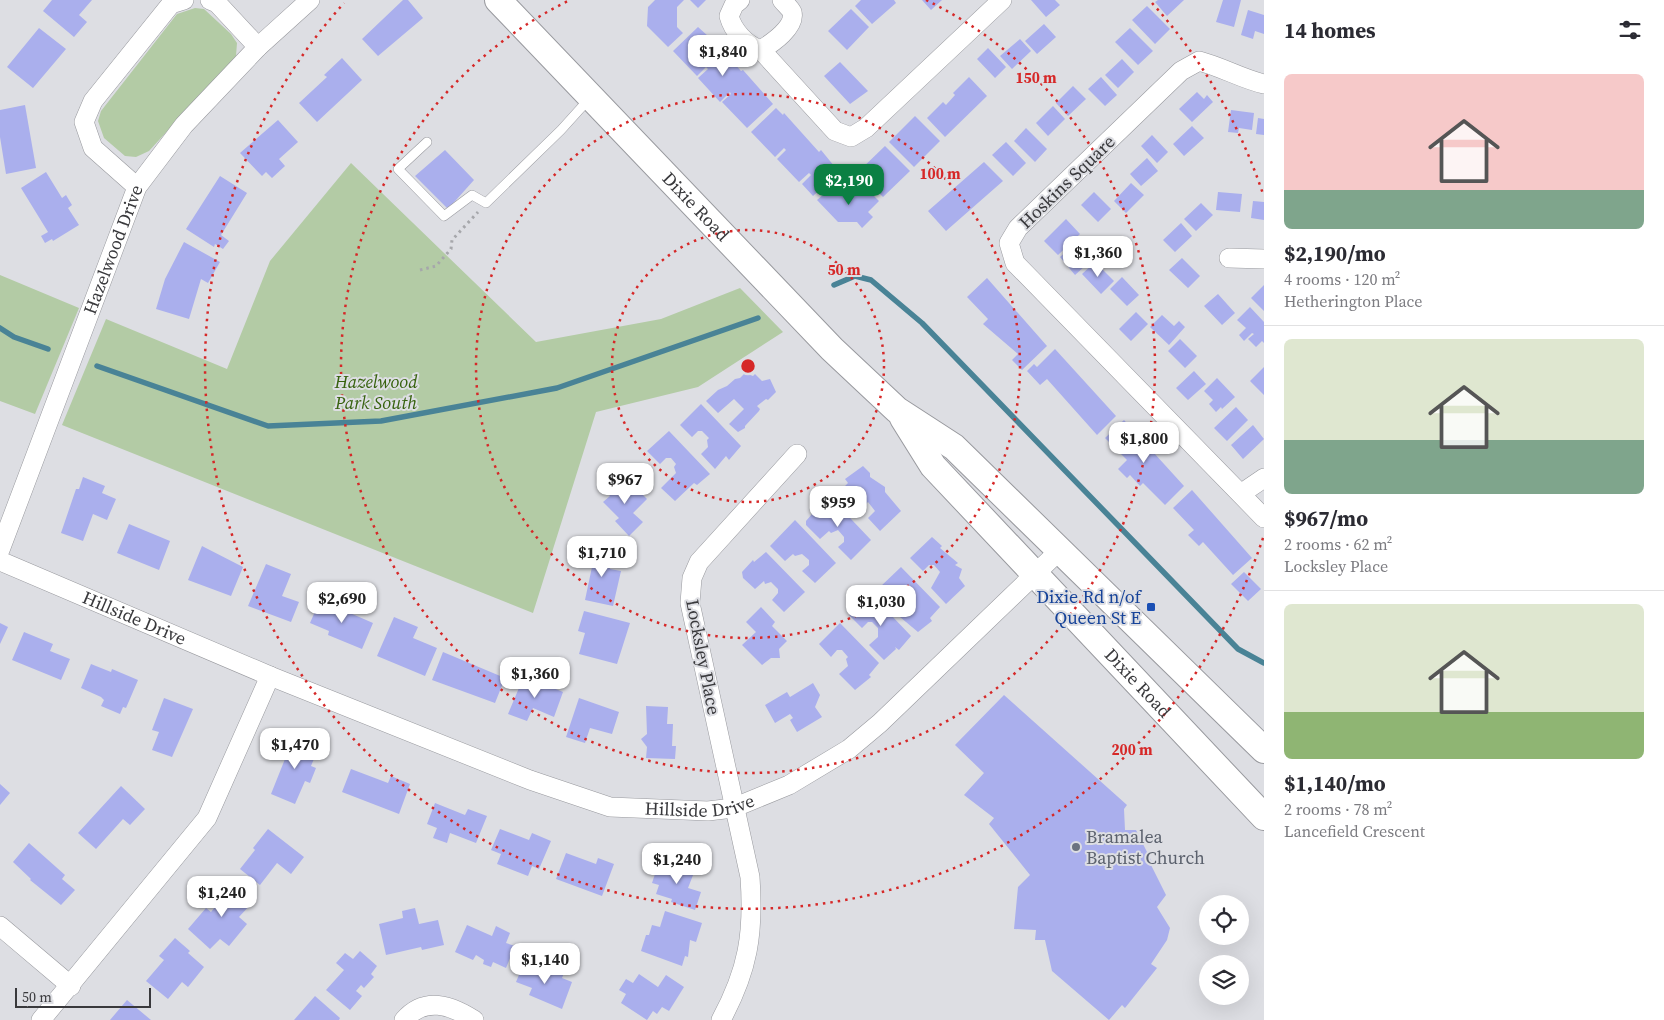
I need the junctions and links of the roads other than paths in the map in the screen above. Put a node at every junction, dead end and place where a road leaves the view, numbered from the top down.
1 (184, 0) edge
2 (210, 0) edge
3 (310, 0) edge
4 (498, 0) edge
5 (740, 0) edge
6 (782, 0) edge
7 (1002, 0) edge
8 (258, 47) junction
9 (761, 50) junction
10 (1264, 84) edge
11 (590, 97) junction
12 (427, 142) dead end
13 (137, 187) junction
14 (1229, 258) dead end
15 (1264, 259) edge
16 (898, 410) junction
17 (797, 454) dead end
18 (1264, 478) edge
19 (1242, 493) junction
20 (1264, 518) edge
21 (0, 550) edge
22 (1060, 550) junction
23 (0, 561) edge
24 (1035, 574) junction
25 (270, 676) junction
26 (1264, 750) edge
27 (733, 808) junction
28 (1264, 817) edge
29 (0, 926) edge
30 (71, 986) junction
31 (41, 1020) edge
32 (404, 1020) edge
33 (474, 1020) edge
34 (721, 1020) edge

1 - 13 street
2 - 8 street
3 - 8 street, Hazelwood Drive
4 - 11 main road, Dixie Road
5 - 9 street
6 - 9 street
7 - 9 street
8 - 13 street, Hazelwood Drive
10 - 19 street, Hoskins Square
11 - 12 lane
11 - 16 main road, Dixie Road
13 - 21 street, Hazelwood Drive
14 - 15 street
16 - 22 main road, Dixie Road
16 - 24 main road, Dixie Road
17 - 27 street, Locksley Place
18 - 19 street
19 - 20 street
22 - 24 street, Hillside Drive
22 - 26 main road, Dixie Road
23 - 25 street, Hillside Drive
24 - 27 street, Hillside Drive
24 - 28 main road, Dixie Road
25 - 27 street, Hillside Drive
25 - 30 street
27 - 34 street, Locksley Place
29 - 30 street
30 - 31 street
32 - 33 street

